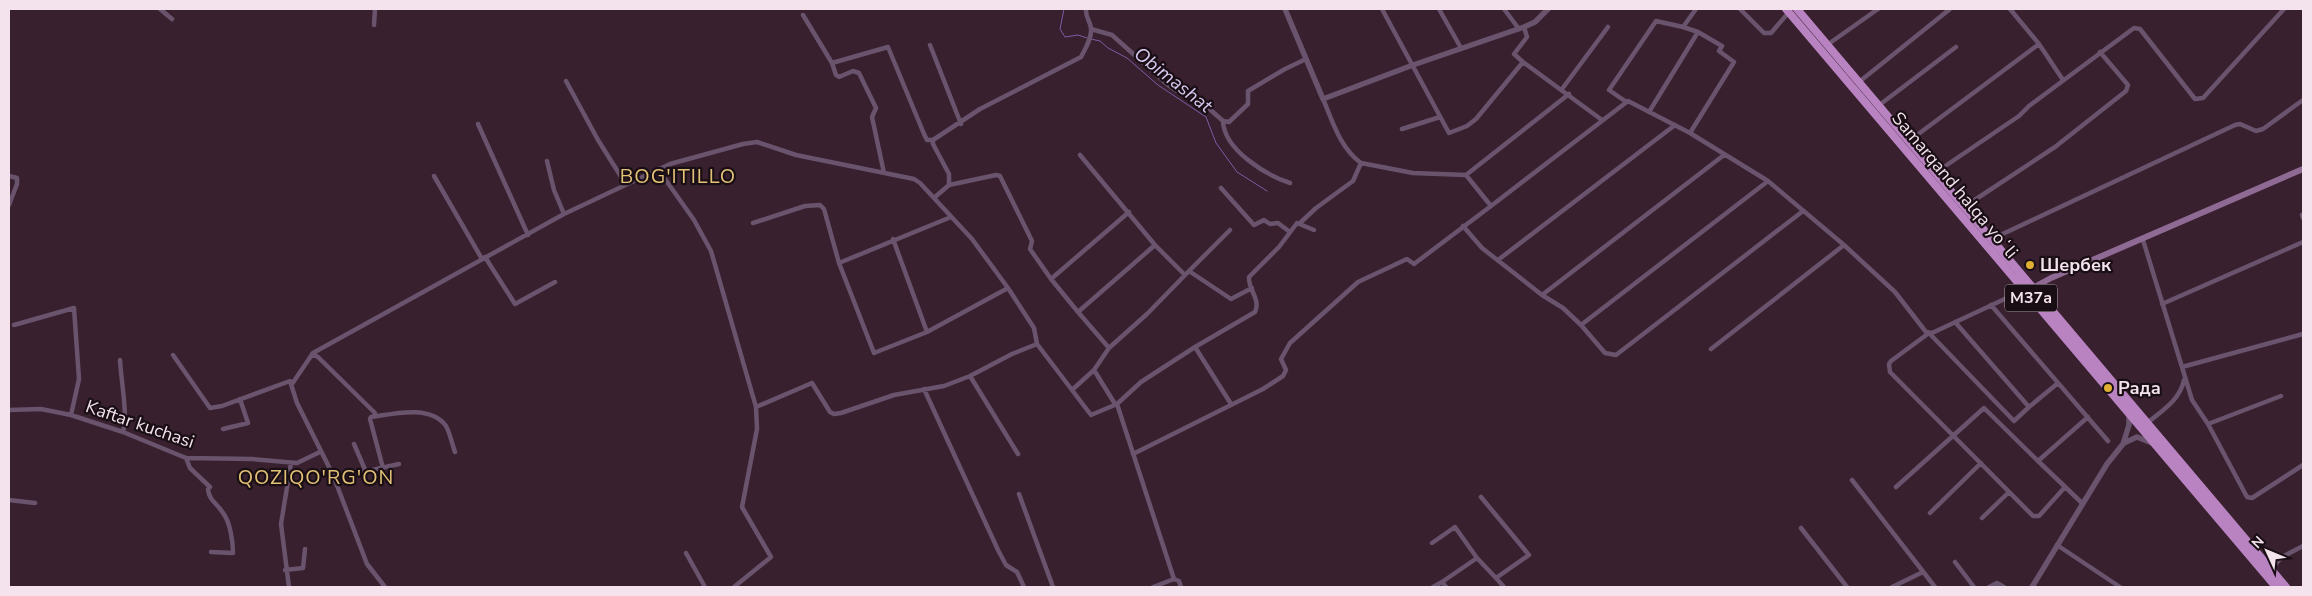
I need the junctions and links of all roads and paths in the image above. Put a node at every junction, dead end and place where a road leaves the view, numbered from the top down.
1 (160, 9) edge
2 (375, 9) edge
3 (1086, 9) edge
4 (1285, 9) edge
5 (1382, 9) edge
6 (1439, 9) edge
7 (1504, 9) edge
8 (1548, 9) edge
9 (1696, 9) edge
10 (1740, 9) edge
11 (1866, 9) edge
12 (1878, 9) edge
13 (1950, 9) edge
14 (2010, 9) edge
15 (2284, 9) edge
16 (1791, 10) edge
17 (1870, 15) junction
18 (804, 16) dead end
19 (172, 19) dead end
20 (374, 25) dead end
21 (1608, 27) dead end
22 (1683, 27) junction
23 (1091, 28) junction
24 (1522, 28) junction
25 (1698, 32) junction
26 (2039, 44) junction
27 (930, 45) dead end
28 (1827, 45) junction
29 (1956, 47) dead end
30 (1461, 48) junction
31 (2100, 52) junction
32 (1306, 59) junction
33 (1523, 62) junction
34 (832, 63) junction
35 (1412, 65) junction
36 (2063, 80) junction
37 (566, 82) dead end
38 (1859, 82) junction
39 (1562, 89) junction
40 (1569, 94) junction
41 (1323, 99) junction
42 (2303, 100) edge
43 (1625, 101) junction
44 (1878, 106) junction
45 (1649, 112) junction
46 (1440, 117) junction
47 (1602, 120) junction
48 (1223, 122) junction
49 (478, 124) dead end
50 (961, 124) junction
51 (1675, 126) junction
52 (1402, 129) dead end
53 (1690, 133) junction
54 (933, 140) junction
55 (1909, 141) junction
56 (1080, 155) dead end
57 (1724, 155) junction
58 (548, 161) dead end
59 (1361, 163) junction
60 (658, 169) junction
61 (2303, 169) edge
62 (884, 173) junction
63 (1935, 173) junction
64 (1466, 175) junction
65 (9, 176) edge
66 (434, 176) dead end
67 (1768, 181) junction
68 (625, 183) junction
69 (1290, 183) dead end
70 (949, 186) junction
71 (1221, 188) dead end
72 (935, 198) junction
73 (9, 205) edge
74 (1491, 206) junction
75 (1964, 207) junction
76 (1803, 211) junction
77 (1129, 212) junction
78 (564, 214) junction
79 (951, 217) junction
80 (1300, 223) junction
81 (753, 224) dead end
82 (1463, 226) junction
83 (1230, 230) dead end
84 (1314, 230) dead end
85 (1290, 232) junction
86 (528, 235) junction
87 (893, 239) junction
88 (1992, 239) junction
89 (2143, 240) junction
90 (2303, 242) edge
91 (1155, 245) junction
92 (1844, 245) junction
93 (484, 258) junction
94 (1498, 260) junction
95 (839, 262) junction
96 (1190, 271) junction
97 (1184, 274) junction
98 (1051, 279) junction
99 (555, 282) dead end
100 (1008, 288) junction
101 (1252, 288) junction
102 (2029, 289) junction
103 (1542, 295) junction
104 (2162, 304) junction
105 (1992, 305) junction
106 (1078, 312) junction
107 (1955, 322) junction
108 (14, 325) dead end
109 (1581, 325) junction
110 (927, 332) junction
111 (1929, 333) junction
112 (2303, 334) edge
113 (2069, 336) junction
114 (1037, 344) junction
115 (1194, 347) junction
116 (1109, 348) junction
117 (1711, 349) dead end
118 (312, 354) junction
119 (173, 355) dead end
120 (120, 360) dead end
121 (2182, 367) junction
122 (1094, 370) junction
123 (970, 376) junction
124 (2184, 376) junction
125 (2058, 382) junction
126 (292, 384) junction
127 (924, 389) junction
128 (1072, 390) junction
129 (2281, 396) dead end
130 (240, 399) junction
131 (1116, 404) junction
132 (1231, 404) junction
133 (756, 407) junction
134 (2029, 407) junction
135 (9, 410) edge
136 (2129, 412) junction
137 (71, 415) junction
138 (374, 416) junction
139 (2088, 417) junction
140 (2147, 423) junction
141 (2208, 424) junction
142 (223, 429) dead end
143 (123, 432) junction
144 (1952, 436) junction
145 (2108, 440) dead end
146 (354, 444) dead end
147 (2123, 444) junction
148 (2157, 446) junction
149 (320, 452) junction
150 (456, 452) dead end
151 (1018, 454) dead end
152 (1133, 454) junction
153 (186, 458) junction
154 (2038, 461) junction
155 (291, 462) junction
156 (399, 464) dead end
157 (1981, 464) junction
158 (2303, 465) edge
159 (382, 468) junction
160 (366, 472) junction
161 (333, 475) junction
162 (1852, 480) dead end
163 (210, 487) junction
164 (2065, 487) junction
165 (1896, 488) dead end
166 (2197, 489) junction
167 (214, 491) dead end
168 (2009, 492) junction
169 (1019, 494) dead end
170 (1481, 497) dead end
171 (9, 500) edge
172 (34, 503) dead end
173 (2083, 504) junction
174 (1930, 514) dead end
175 (1982, 518) dead end
176 (1801, 528) dead end
177 (1432, 543) dead end
178 (2057, 546) junction
179 (2303, 546) edge
180 (305, 549) dead end
181 (211, 552) dead end
182 (686, 553) dead end
183 (1477, 558) junction
184 (1955, 562) dead end
185 (2271, 569) junction
186 (286, 570) junction
187 (1923, 572) junction
188 (1496, 578) junction
189 (1174, 579) junction
190 (1442, 582) junction
191 (290, 587) edge
192 (385, 587) edge
193 (705, 587) edge
194 (734, 587) edge
195 (1024, 587) edge
196 (1053, 587) edge
197 (1153, 587) edge
198 (1181, 587) edge
199 (1433, 587) edge
200 (1446, 587) edge
201 (1504, 587) edge
202 (1847, 587) edge
203 (1892, 587) edge
204 (1935, 587) edge
205 (1974, 587) edge
206 (1989, 587) edge
207 (2004, 587) edge
208 (2032, 587) edge
209 (2120, 587) edge
210 (2276, 587) edge
211 (2286, 587) edge

1 - 19 street
2 - 20 street
3 - 23 street
4 - 32 street
5 - 35 street
6 - 30 street
7 - 24 street
8 - 24 street
9 - 22 street
10 - 16 street
11 - 17 street
12 - 17 street
13 - 38 street
14 - 26 street
15 - 31 street
16 - 28 highway, Samarqand halqa yoʻli / M37a
16 - 102 highway, Samarqand halqa yoʻli / M37a
17 - 28 street
18 - 34 street
21 - 39 street
22 - 25 street
22 - 43 street
23 - 48 street
23 - 50 street
24 - 30 street
24 - 33 street
25 - 45 street
25 - 53 street
26 - 36 street
26 - 55 street
27 - 50 street
28 - 38 highway, Samarqand halqa yoʻli / M37a
29 - 44 street
30 - 35 street
31 - 36 street
31 - 75 street
32 - 41 street
32 - 48 street
33 - 39 street
33 - 46 street
34 - 54 street
34 - 62 street
35 - 41 street
35 - 46 street
36 - 63 street
37 - 68 street
38 - 44 highway, Samarqand halqa yoʻli / M37a
39 - 40 street
40 - 47 street
40 - 64 street
41 - 59 street
42 - 88 street
43 - 45 street
43 - 47 street
44 - 55 highway, Samarqand halqa yoʻli / M37a
45 - 51 street
46 - 52 street
47 - 74 street
48 - 69 street
49 - 86 street
50 - 54 street
51 - 53 street
51 - 94 street
53 - 57 street
54 - 70 street
55 - 63 highway, Samarqand halqa yoʻli / M37a
56 - 77 street
57 - 67 street
57 - 103 street
58 - 78 street
59 - 64 street
59 - 80 street
60 - 62 street
60 - 68 street
60 - 133 street
61 - 89 main road
62 - 72 street
63 - 75 highway, Samarqand halqa yoʻli / M37a
64 - 74 street
65 - 73 street
66 - 93 street
67 - 76 street
67 - 109 street
68 - 78 street
70 - 72 street
70 - 98 street
71 - 85 street
72 - 79 street
74 - 82 street
75 - 88 highway, Samarqand halqa yoʻli / M37a
76 - 92 street
76 - 109 street
77 - 91 street
77 - 98 street
78 - 86 street
79 - 87 street
79 - 100 street
80 - 84 street
80 - 85 street
81 - 95 street
82 - 94 street
82 - 132 street
83 - 96 street
85 - 101 street
86 - 93 street
87 - 95 street
87 - 110 street
88 - 102 highway, Samarqand halqa yoʻli / M37a
89 - 102 main road
89 - 104 street
90 - 104 street
91 - 97 street
91 - 106 street
92 - 111 street
92 - 117 street
93 - 99 street
93 - 118 street
94 - 103 street
95 - 110 street
96 - 97 street
96 - 101 street
97 - 116 street
98 - 106 street
100 - 110 street
100 - 114 street
101 - 115 street
102 - 105 street
102 - 113 highway, Samarqand halqa yoʻli / M37a
103 - 109 street
104 - 121 street
105 - 107 street
105 - 125 street
106 - 116 street
107 - 111 street
107 - 134 street
108 - 137 street
111 - 134 street
111 - 144 street
112 - 121 street
113 - 136 highway, Samarqand halqa yoʻli / M37a
113 - 140 highway, Samarqand halqa yoʻli / M37a
114 - 123 street
114 - 128 street
115 - 131 street
115 - 132 street
116 - 122 street
118 - 126 street
118 - 138 street
119 - 130 street
120 - 143 street
121 - 124 street
122 - 128 street
122 - 131 street
123 - 127 street
123 - 151 street
124 - 140 street
124 - 141 street
125 - 134 street
125 - 139 street
126 - 130 street
126 - 149 street
127 - 133 street
127 - 195 street
128 - 131 street
129 - 141 street
130 - 142 street
131 - 152 street
132 - 152 street
133 - 194 street
135 - 137 street, Kaftar kuchasi
136 - 147 street
136 - 148 highway, Samarqand halqa yoʻli / M37a
137 - 143 street, Kaftar kuchasi
138 - 150 street
138 - 159 street
139 - 145 street
139 - 154 street
140 - 166 highway, Samarqand halqa yoʻli / M37a
141 - 158 street
143 - 153 street, Kaftar kuchasi
144 - 154 street
144 - 157 street
144 - 165 street
146 - 160 street
147 - 148 street
147 - 173 street
148 - 166 highway, Samarqand halqa yoʻli / M37a
149 - 155 street, Kaftar kuchasi
149 - 161 street
152 - 189 street
153 - 155 street, Kaftar kuchasi
153 - 163 street
154 - 164 street
155 - 186 street
156 - 159 street
157 - 168 street
157 - 174 street
159 - 160 street
160 - 161 street
161 - 192 street
162 - 187 street
163 - 167 street
163 - 181 street
164 - 168 street
164 - 173 street
166 - 185 highway, Samarqand halqa yoʻli / M37a
166 - 210 highway, Samarqand halqa yoʻli / M37a
168 - 175 street
169 - 196 street
170 - 188 street
171 - 172 street
173 - 178 street
176 - 202 street
177 - 183 street
178 - 208 street
178 - 209 street
179 - 185 street
180 - 186 street
182 - 193 street
183 - 188 street
183 - 190 street
184 - 205 street
185 - 211 highway, Samarqand halqa yoʻli / M37a
186 - 191 street
187 - 203 street
187 - 204 street
188 - 201 street
189 - 197 street
189 - 198 street
190 - 199 street
190 - 200 street
206 - 207 street

